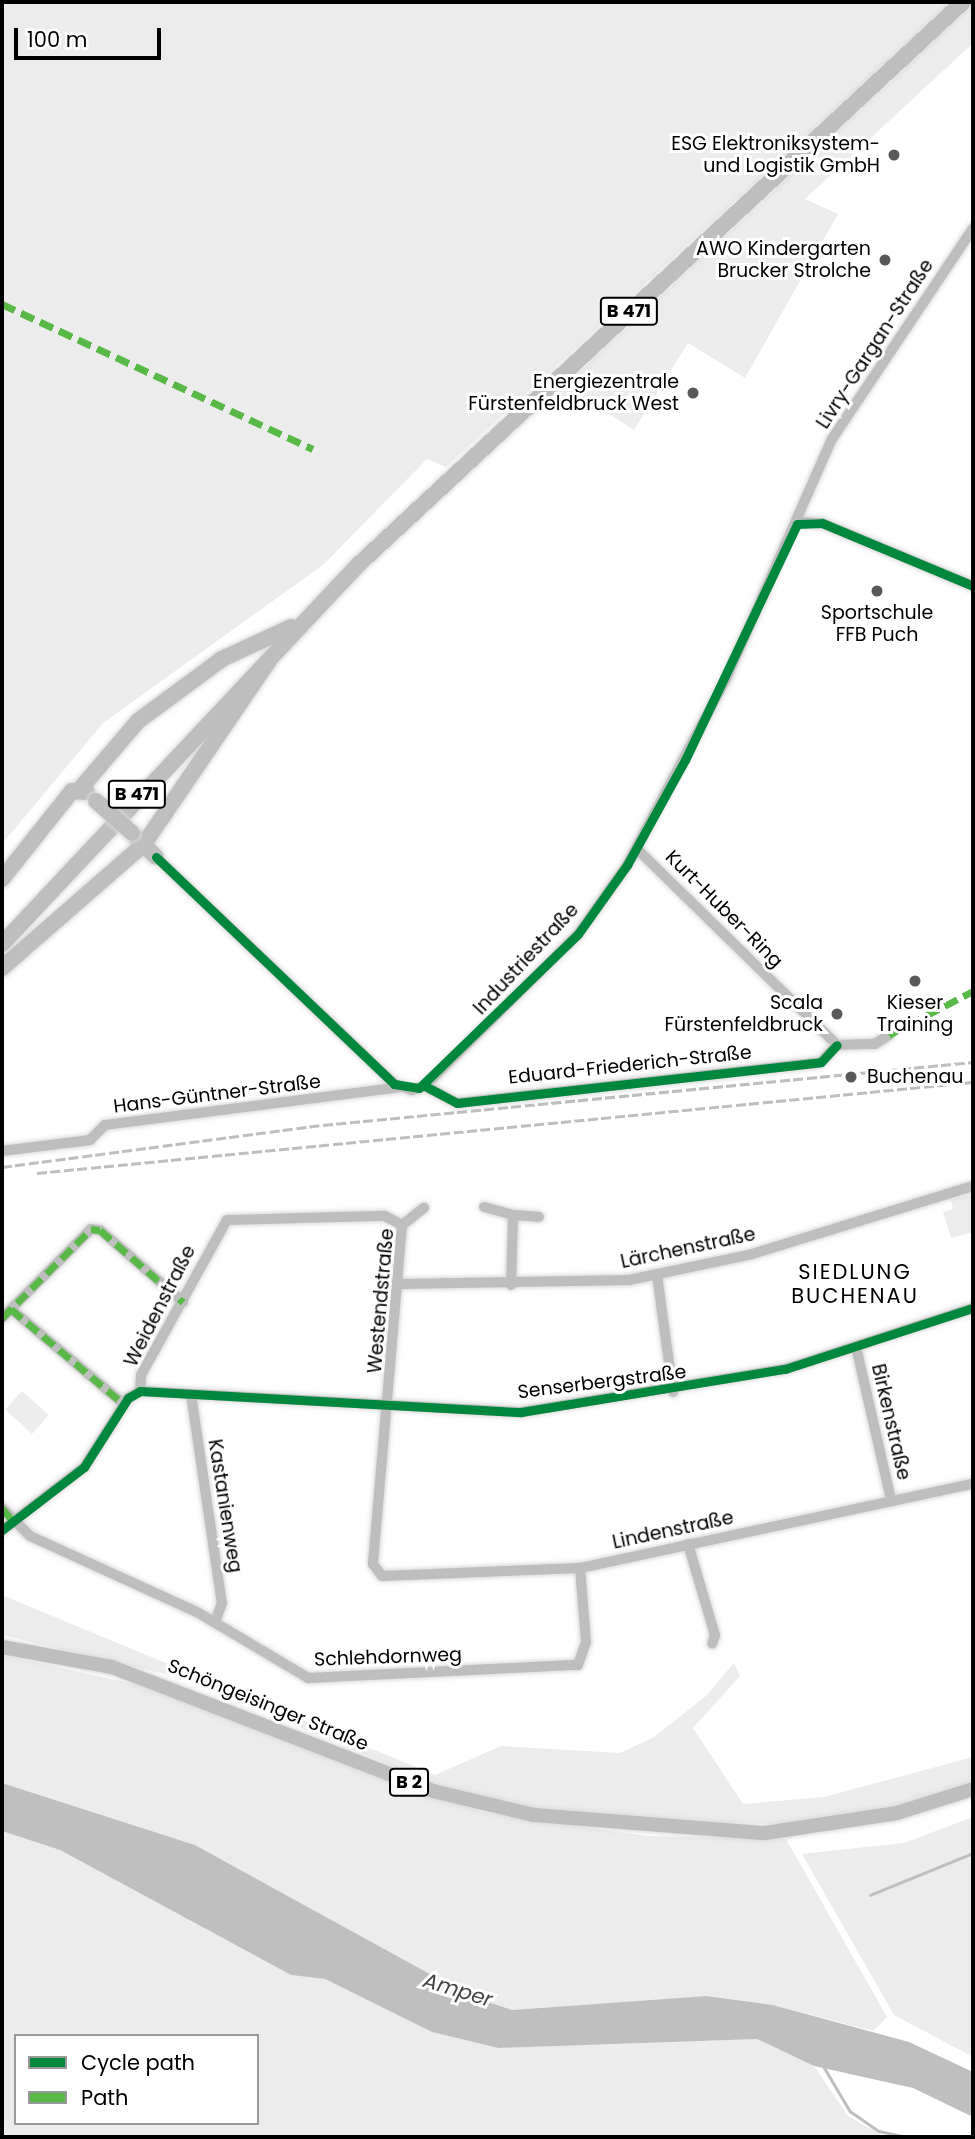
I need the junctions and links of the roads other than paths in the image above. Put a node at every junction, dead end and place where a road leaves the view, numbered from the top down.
1 (962, 2) edge
2 (973, 228) edge
3 (800, 522) junction
4 (973, 586) edge
5 (299, 624) junction
6 (275, 647) junction
7 (80, 789) junction
8 (138, 839) junction
9 (637, 849) junction
10 (156, 857) joint
11 (2, 878) edge
12 (2, 944) edge
13 (2, 968) edge
14 (889, 1035) dead end
15 (837, 1045) junction
16 (425, 1086) junction
17 (400, 1087) junction
18 (2, 1150) edge
19 (973, 1186) edge
20 (484, 1207) dead end
21 (424, 1208) dead end
22 (513, 1215) junction
23 (539, 1217) dead end
24 (402, 1225) junction
25 (657, 1275) junction
26 (400, 1284) junction
27 (511, 1285) junction
28 (183, 1303) junction
29 (973, 1308) edge
30 (10, 1309) junction
31 (2, 1318) edge
32 (857, 1350) junction
33 (140, 1391) junction
34 (673, 1391) junction
35 (191, 1394) junction
36 (124, 1404) junction
37 (389, 1406) junction
38 (973, 1484) edge
39 (891, 1500) junction
40 (2, 1508) edge
41 (13, 1521) junction
42 (2, 1530) edge
43 (688, 1544) junction
44 (580, 1568) junction
45 (378, 1573) joint
46 (215, 1622) junction
47 (712, 1644) dead end
48 (2, 1647) edge
49 (973, 1789) edge

1 - 5 highway, B 471
2 - 3 street, Livry-Gargan-Straße
3 - 4 street
3 - 9 street, Industriestraße
5 - 6 highway, B 471
5 - 7 highway
6 - 8 highway
6 - 12 highway, B 471
7 - 8 highway, bridge
7 - 11 highway
8 - 10 highway
8 - 13 highway
9 - 15 street, Kurt-Huber-Ring
9 - 16 street, Industriestraße
10 - 17 street
14 - 15 street
15 - 16 street, Eduard-Friederich-Straße
16 - 17 street
17 - 18 street, Hans-Güntner-Straße
19 - 25 street, Lärchenstraße
20 - 22 street
21 - 24 street, Westendstraße
22 - 23 street
22 - 27 street
24 - 26 street, Westendstraße
24 - 28 street, Weidenstraße
25 - 27 street, Lärchenstraße
25 - 34 street
26 - 27 street, Lärchenstraße
26 - 37 street, Westendstraße
28 - 30 street
28 - 33 street, Weidenstraße
29 - 32 street, Senserbergstraße
30 - 31 street
30 - 36 street
32 - 34 street, Senserbergstraße
32 - 39 street, Birkenstraße
33 - 35 street, Senserbergstraße
33 - 36 street, Weidenstraße
34 - 37 street, Senserbergstraße
35 - 37 street, Senserbergstraße
35 - 46 street, Kastanienweg
36 - 41 street, Weidenstraße
37 - 45 street, Westendstraße
38 - 39 street, Lindenstraße
39 - 43 street, Lindenstraße
40 - 41 street, Schlehdornweg
41 - 42 street, Weidenstraße
41 - 46 street, Schlehdornweg
43 - 44 street, Lindenstraße
43 - 47 street
44 - 45 street, Lindenstraße
44 - 46 street, Schlehdornweg
48 - 49 main road, Schöngeisinger Straße / B 2

